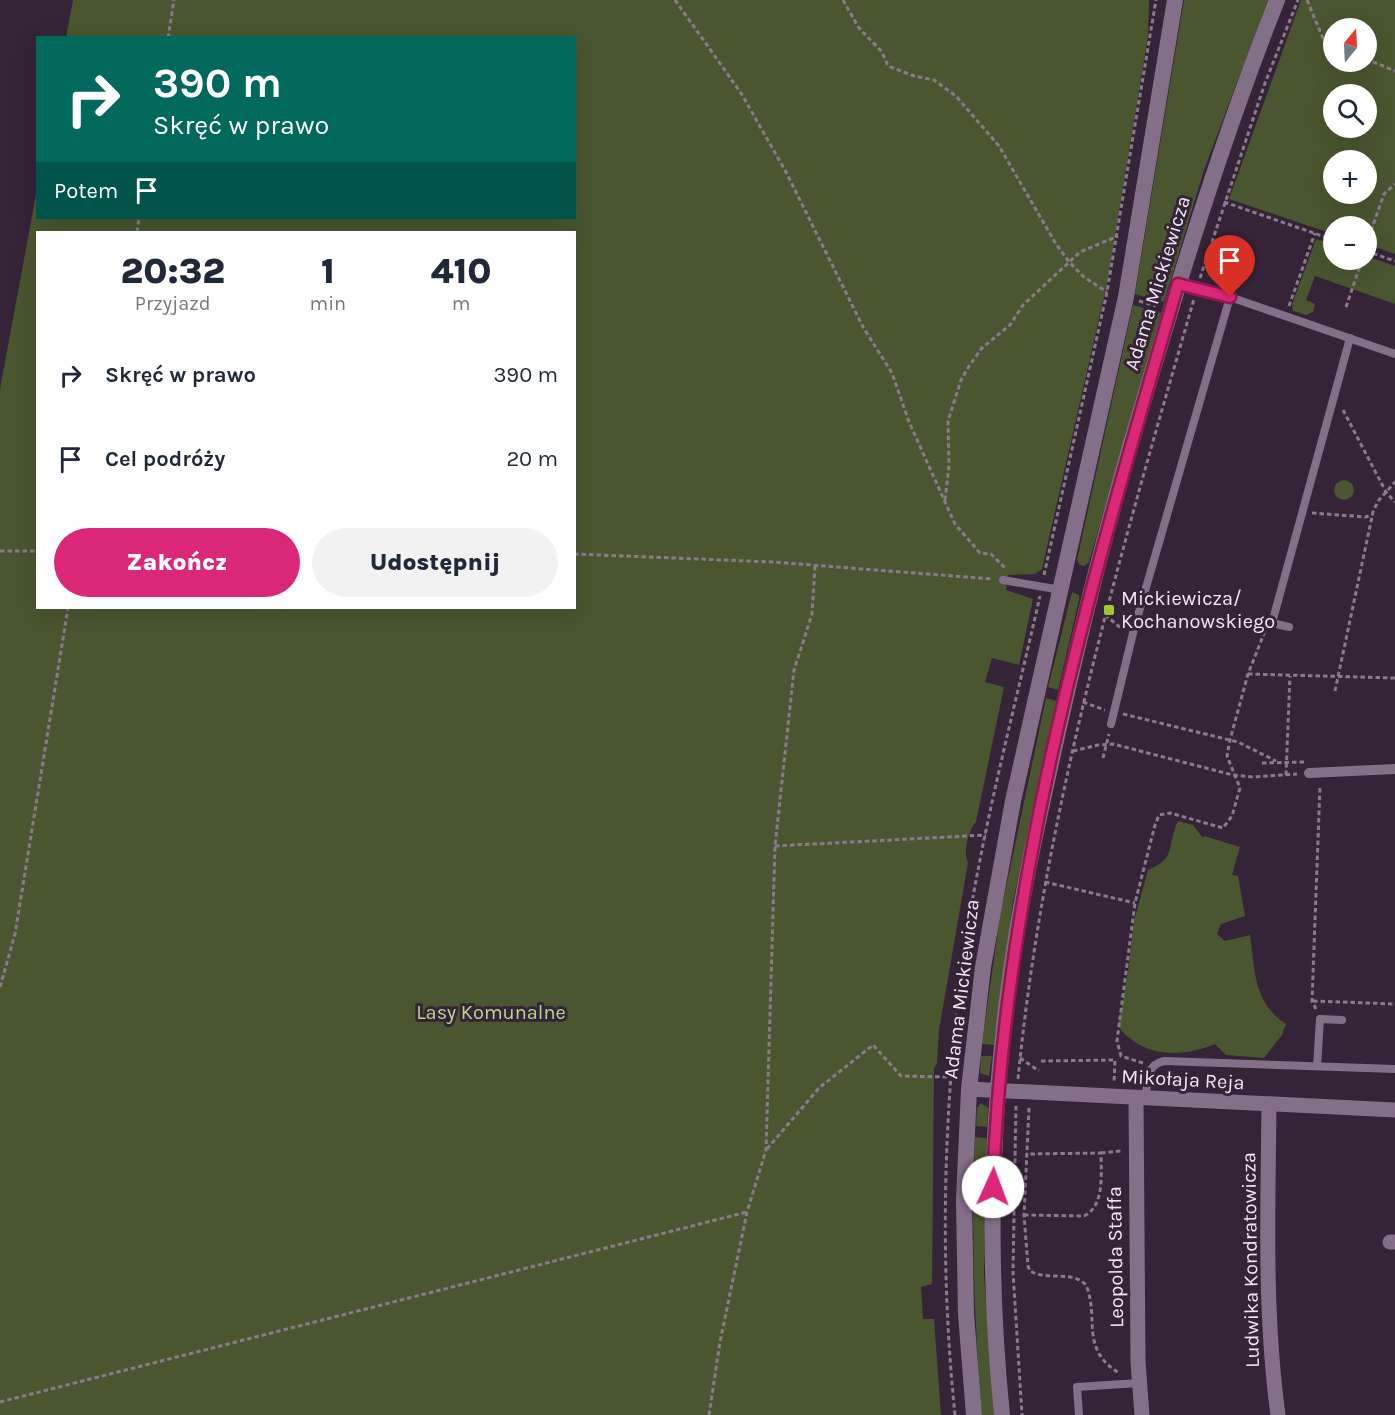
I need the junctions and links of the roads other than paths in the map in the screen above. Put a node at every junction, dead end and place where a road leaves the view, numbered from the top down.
1 (1175, 0) edge
2 (1277, 0) edge
3 (1178, 284) junction
4 (1230, 297) junction
5 (1350, 338) junction
6 (1395, 354) edge
7 (1003, 580) road end
8 (1062, 583) junction
9 (1092, 584) junction
10 (1289, 627) dead end
11 (1111, 724) road end
12 (1395, 769) edge
13 (1314, 773) road end
14 (1342, 1020) dead end
15 (1317, 1066) junction
16 (1395, 1069) edge
17 (969, 1089) junction
18 (998, 1091) junction
19 (1141, 1098) junction
20 (1269, 1104) junction
21 (1395, 1110) edge
22 (1139, 1379) junction
23 (974, 1415) edge
24 (1002, 1415) edge
25 (1079, 1415) edge
26 (1142, 1415) edge
27 (1278, 1415) edge

1 - 8 street, Adama Mickiewicza
2 - 3 street, Adama Mickiewicza
3 - 4 lane
3 - 9 street, Adama Mickiewicza
4 - 5 lane
4 - 11 lane
5 - 6 lane
5 - 10 lane
7 - 8 lane
8 - 9 street
8 - 17 street, Adama Mickiewicza
9 - 18 street, Adama Mickiewicza
12 - 13 street
14 - 15 lane
15 - 16 lane
15 - 19 lane
17 - 18 street, Mikołaja Reja
17 - 23 street, Adama Mickiewicza
18 - 19 street, Mikołaja Reja
18 - 24 street, Adama Mickiewicza
19 - 20 street, Mikołaja Reja
19 - 22 street, Leopolda Staffa
20 - 21 street, Mikołaja Reja
20 - 27 street, Ludwika Kondratowicza
22 - 25 lane
22 - 26 street, Leopolda Staffa

